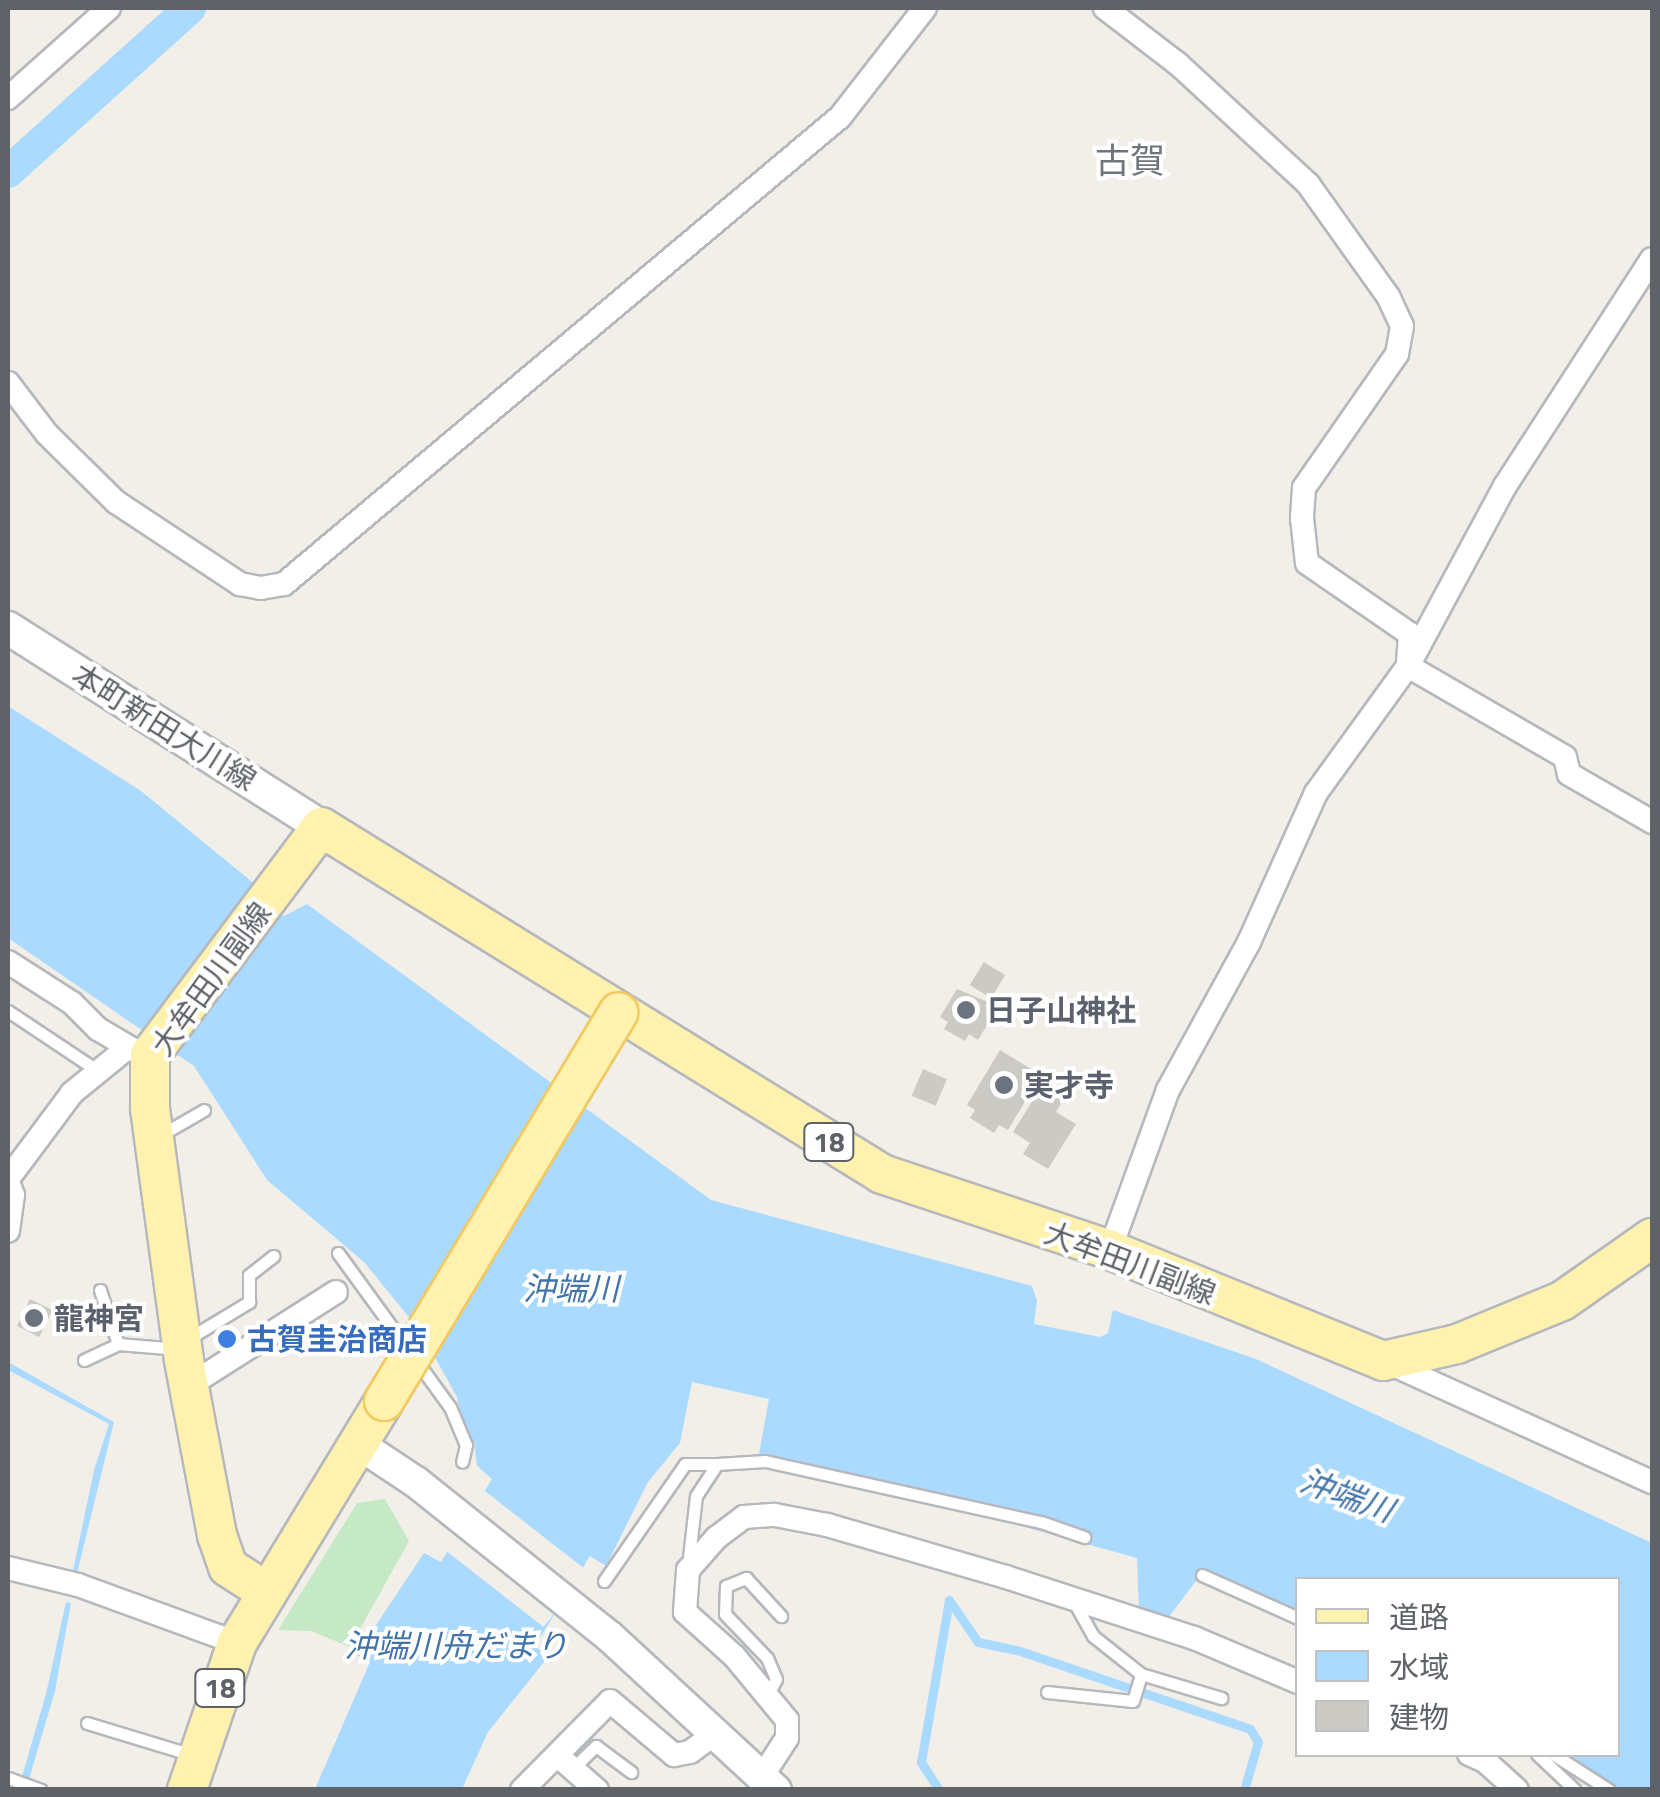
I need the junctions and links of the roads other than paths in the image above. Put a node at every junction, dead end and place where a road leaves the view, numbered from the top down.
1 (109, 8) edge
2 (925, 8) edge
3 (1106, 8) edge
4 (8, 98) edge
5 (1652, 259) edge
6 (8, 383) edge
7 (8, 628) edge
8 (1408, 666) junction
9 (1652, 822) edge
10 (318, 834) junction
11 (8, 962) edge
12 (8, 1011) edge
13 (620, 1012) junction
14 (138, 1052) junction
15 (98, 1071) junction
16 (204, 1110) dead end
17 (155, 1138) junction
18 (8, 1181) edge
19 (8, 1231) edge
20 (1652, 1238) edge
21 (1110, 1250) junction
22 (338, 1253) dead end
23 (273, 1256) dead end
24 (345, 1285) junction
25 (100, 1290) dead end
26 (118, 1344) junction
27 (185, 1359) junction
28 (84, 1360) dead end
29 (1383, 1361) junction
30 (356, 1443) junction
31 (462, 1462) dead end
32 (717, 1464) junction
33 (1652, 1482) edge
34 (1084, 1537) dead end
35 (8, 1568) edge
36 (688, 1570) junction
37 (1202, 1575) dead end
38 (604, 1581) dead end
39 (264, 1591) junction
40 (1070, 1597) junction
41 (782, 1616) dead end
42 (1295, 1617) edge
43 (236, 1643) junction
44 (1141, 1674) junction
45 (1295, 1681) edge
46 (1048, 1692) dead end
47 (768, 1696) junction
48 (1221, 1698) dead end
49 (87, 1723) dead end
50 (716, 1733) junction
51 (1476, 1757) edge
52 (1540, 1757) edge
53 (1558, 1757) edge
54 (565, 1762) junction
55 (631, 1772) dead end
56 (192, 1773) edge
57 (8, 1778) edge
58 (769, 1782) edge
59 (42, 1790) edge
60 (522, 1790) edge
61 (597, 1790) edge
62 (1518, 1790) edge
63 (1575, 1790) edge
64 (1609, 1790) edge

1 - 4 street
2 - 6 street
3 - 8 street
5 - 8 street
7 - 10 main road, 本町新田大川線
8 - 9 street
8 - 21 street
10 - 13 main road, 大牟田川副線 / 18
10 - 14 main road, 大牟田川副線
11 - 14 street
12 - 15 lane
13 - 21 main road, 大牟田川副線 / 18
13 - 30 main road, 18, bridge
14 - 15 street
14 - 17 main road, 大牟田川副線
15 - 18 street
16 - 17 lane
17 - 27 main road, 大牟田川副線
18 - 19 street
20 - 29 main road
21 - 29 main road, 大牟田川副線 / 18
22 - 24 lane
23 - 27 lane
24 - 27 street
24 - 31 lane
25 - 26 lane
26 - 27 lane
26 - 28 lane
27 - 39 main road, 大牟田川副線
29 - 33 street
30 - 39 main road, 18
30 - 50 street
32 - 34 lane
32 - 36 lane
32 - 38 lane
35 - 43 street
36 - 40 street
36 - 47 street
37 - 42 lane
39 - 43 main road, 18
40 - 44 lane
40 - 45 street
41 - 47 lane
43 - 56 main road, 18
44 - 46 lane
44 - 48 lane
47 - 58 street
49 - 56 lane
50 - 54 street
50 - 58 street
51 - 62 street
52 - 63 lane
53 - 64 lane
54 - 55 lane
54 - 60 street
54 - 61 street
57 - 59 lane

